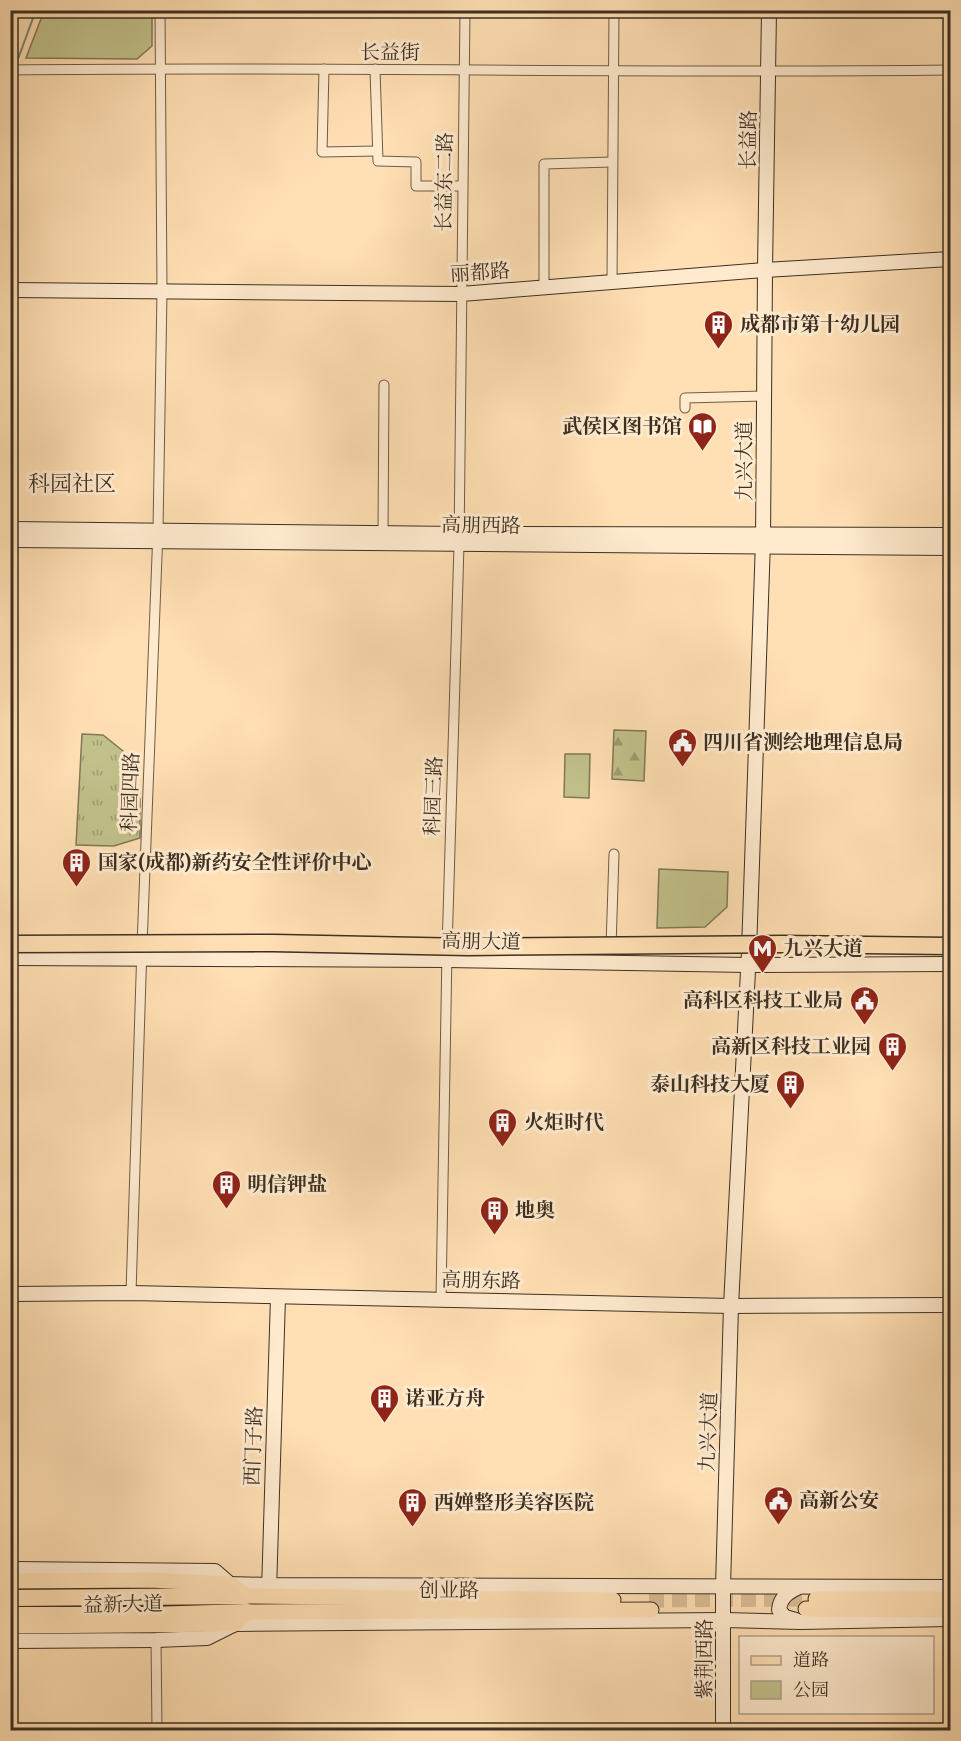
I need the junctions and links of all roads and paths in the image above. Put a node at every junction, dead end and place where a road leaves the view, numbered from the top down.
1 (160, 10) edge
2 (465, 10) edge
3 (614, 10) edge
4 (769, 10) edge
5 (161, 69) junction
6 (324, 69) junction
7 (375, 69) junction
8 (14, 70) edge
9 (464, 70) junction
10 (614, 70) junction
11 (951, 70) edge
12 (769, 72) junction
13 (377, 151) junction
14 (612, 162) junction
15 (462, 186) junction
16 (951, 259) edge
17 (765, 270) junction
18 (612, 281) junction
19 (543, 287) junction
20 (10, 290) edge
21 (162, 292) junction
22 (461, 294) junction
23 (384, 384) dead end
24 (764, 396) junction
25 (685, 408) dead end
26 (10, 529) edge
27 (384, 533) junction
28 (158, 535) junction
29 (951, 535) edge
30 (459, 539) junction
31 (10, 540) edge
32 (763, 541) junction
33 (951, 548) edge
34 (615, 854) dead end
35 (782, 944) junction
36 (10, 945) edge
37 (951, 946) edge
38 (610, 950) junction
39 (142, 952) junction
40 (951, 952) edge
41 (447, 955) junction
42 (10, 958) edge
43 (748, 958) junction
44 (951, 964) edge
45 (131, 1293) junction
46 (10, 1294) edge
47 (278, 1297) junction
48 (441, 1299) junction
49 (951, 1305) edge
50 (731, 1306) junction
51 (10, 1569) edge
52 (10, 1581) edge
53 (230, 1584) junction
54 (723, 1587) junction
55 (951, 1587) edge
56 (150, 1588) junction
57 (269, 1591) junction
58 (10, 1598) edge
59 (951, 1599) edge
60 (802, 1604) junction
61 (951, 1610) edge
62 (243, 1611) junction
63 (10, 1615) edge
64 (951, 1619) edge
65 (149, 1620) junction
66 (724, 1620) junction
67 (10, 1626) edge
68 (156, 1640) junction
69 (10, 1641) edge
70 (157, 1731) edge
71 (723, 1731) edge

1 - 5 street, 科园四路
2 - 9 street, 长益东二路
3 - 10 street
4 - 12 street, 长益路
5 - 6 street, 长益街
5 - 8 street, 长益街
5 - 21 street, 科园四路
6 - 7 street, 长益街
6 - 13 street
7 - 9 street, 长益街
7 - 13 street
9 - 10 street, 长益街
9 - 15 street, 长益东二路
10 - 12 street, 长益街
10 - 14 street
11 - 12 street, 长益街
12 - 17 street, 长益路
13 - 15 street
14 - 18 street
14 - 19 street
15 - 22 street, 长益东二路
16 - 17 street, 丽都路
17 - 18 street, 丽都路
17 - 24 street, 九兴大道
18 - 19 street, 丽都路
19 - 22 street, 丽都路
20 - 21 street, 丽都路
21 - 22 street, 丽都路
21 - 28 street, 科园四路
22 - 30 street, 科园三路
23 - 27 street
24 - 25 street
24 - 32 street, 九兴大道
26 - 28 street, 高朋西路
27 - 28 street, 高朋西路
27 - 30 street, 高朋西路
28 - 30 street, 高朋西路
28 - 31 street, 高朋西路
28 - 39 street, 科园四路
29 - 32 street, 高朋西路
30 - 32 street, 高朋西路
30 - 41 street, 科园三路
32 - 33 street, 高朋西路
32 - 43 street, 九兴大道
34 - 38 street
35 - 36 highway, bridge
35 - 37 highway, bridge
35 - 41 highway, bridge
36 - 39 street, 高朋大道
38 - 41 street, 高朋大道
38 - 43 street, 高朋大道
39 - 41 street, 高朋大道
39 - 42 street, 高朋大道
39 - 45 street, 科园四路
40 - 43 street, 高朋大道
41 - 43 street, 高朋大道
41 - 48 street, 科园三路
43 - 44 street, 高朋大道
43 - 50 street, 九兴大道
45 - 46 street, 高朋东路
45 - 47 street, 高朋东路
47 - 48 street, 高朋东路
47 - 57 street, 西门子路
48 - 50 street, 高朋东路
49 - 50 street, 高朋东路
50 - 54 street, 九兴大道
51 - 53 street
52 - 56 main road, 益新大道
53 - 56 main road, 益新大道
53 - 57 street
53 - 62 main road
54 - 57 street
54 - 60 street
54 - 66 street, 紫荆西路
55 - 60 street
56 - 58 highway
56 - 62 highway
57 - 62 main road, 创业路
57 - 62 main road, 创业路
59 - 60 main road
60 - 61 main road
60 - 64 street
60 - 66 street
62 - 65 highway
62 - 66 street
62 - 68 street
63 - 65 highway
65 - 67 main road, 益新大道
66 - 71 street, 紫荆西路
68 - 69 street
68 - 70 street

